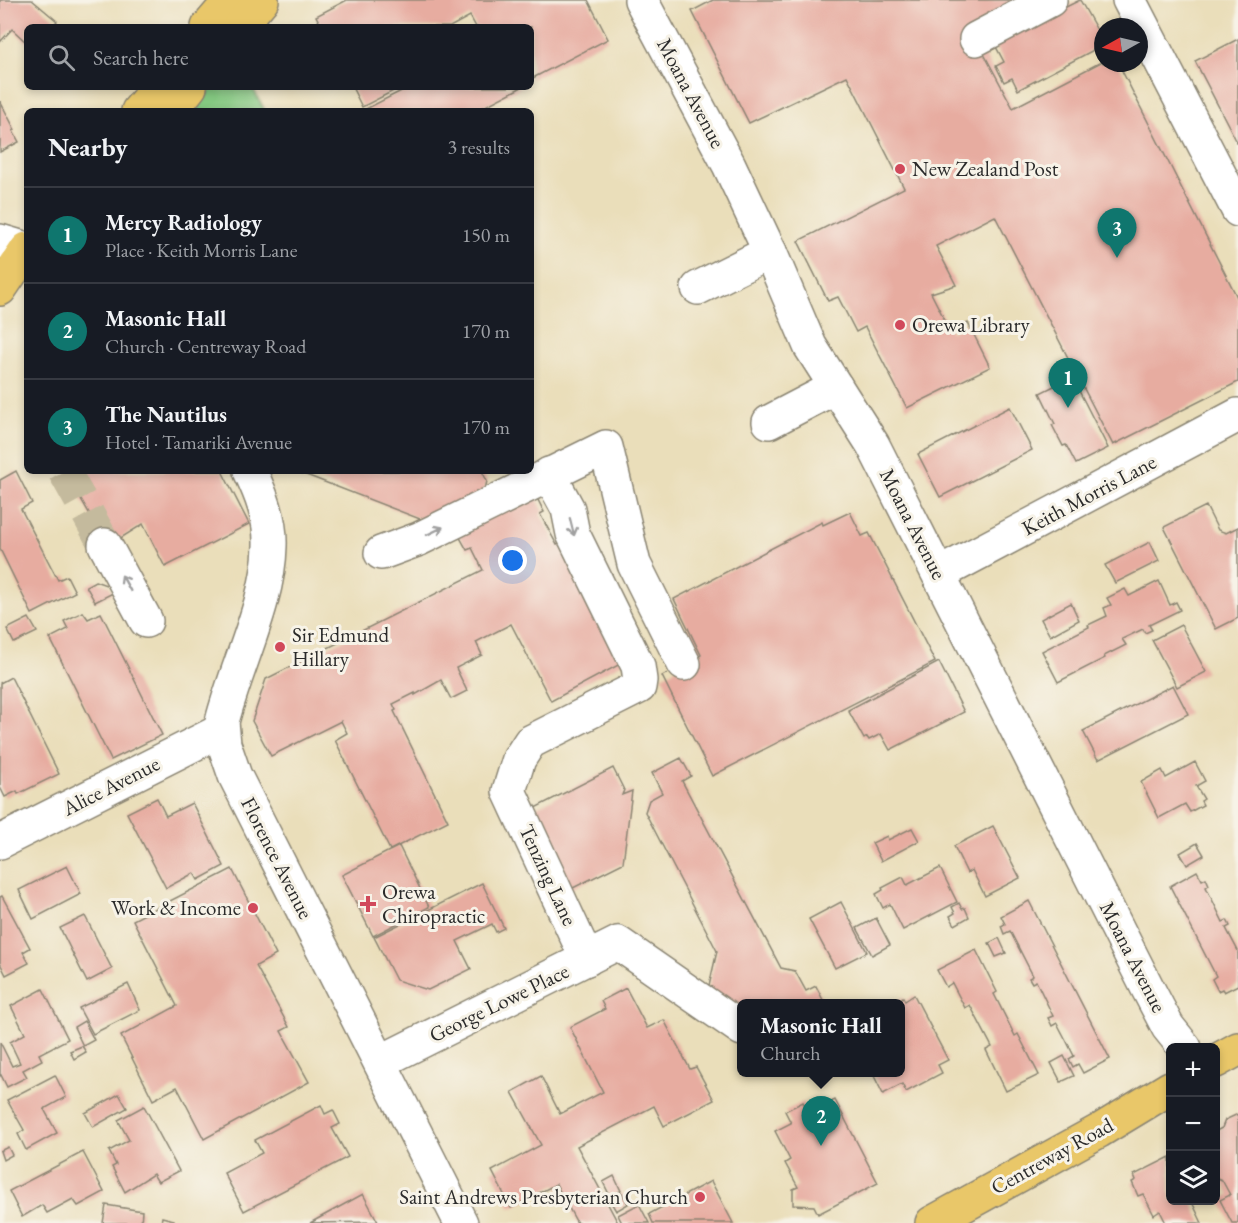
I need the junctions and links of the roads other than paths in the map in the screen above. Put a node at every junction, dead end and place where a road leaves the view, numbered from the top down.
1 (231, 0) edge
2 (262, 0) edge
3 (641, 0) edge
4 (1050, 0) edge
5 (1129, 0) edge
6 (211, 24) edge
7 (242, 24) edge
8 (976, 39) dead end
9 (156, 90) edge
10 (188, 90) edge
11 (140, 108) edge
12 (173, 108) edge
13 (1238, 210) edge
14 (0, 242) edge
15 (24, 248) edge
16 (770, 252) junction
17 (24, 253) edge
18 (24, 280) edge
19 (698, 288) dead end
20 (0, 289) edge
21 (0, 297) edge
22 (836, 387) junction
23 (1238, 415) edge
24 (769, 422) dead end
25 (251, 474) edge
26 (549, 474) junction
27 (105, 545) tunnel mouth
28 (381, 553) dead end
29 (939, 574) junction
30 (146, 621) dead end
31 (684, 664) dead end
32 (222, 730) junction
33 (0, 842) edge
34 (587, 959) junction
35 (737, 1026) edge
36 (1182, 1043) edge
37 (1238, 1049) edge
38 (1220, 1058) edge
39 (380, 1062) junction
40 (1166, 1090) edge
41 (461, 1223) edge
42 (932, 1223) edge

1 - 6 main road
2 - 7 main road
3 - 16 street, Moana Avenue
4 - 8 street
5 - 13 street
9 - 11 main road
10 - 12 main road
14 - 15 street
16 - 19 street
16 - 22 street, Moana Avenue
17 - 20 main road
18 - 21 main road
22 - 24 street
22 - 29 street, Moana Avenue
23 - 29 street, Keith Morris Lane
25 - 32 street, Florence Avenue
28 -> 26 street
26 - 31 street
26 -> 34 street, Tenzing Lane
30 -> 27 street
29 - 36 street, Moana Avenue
32 - 33 street, Alice Avenue
32 - 39 street, Florence Avenue
34 - 35 street, George Lowe Place
34 - 39 street, George Lowe Place
37 - 38 main road
39 - 41 street, Florence Avenue
40 - 42 main road, Centreway Road

